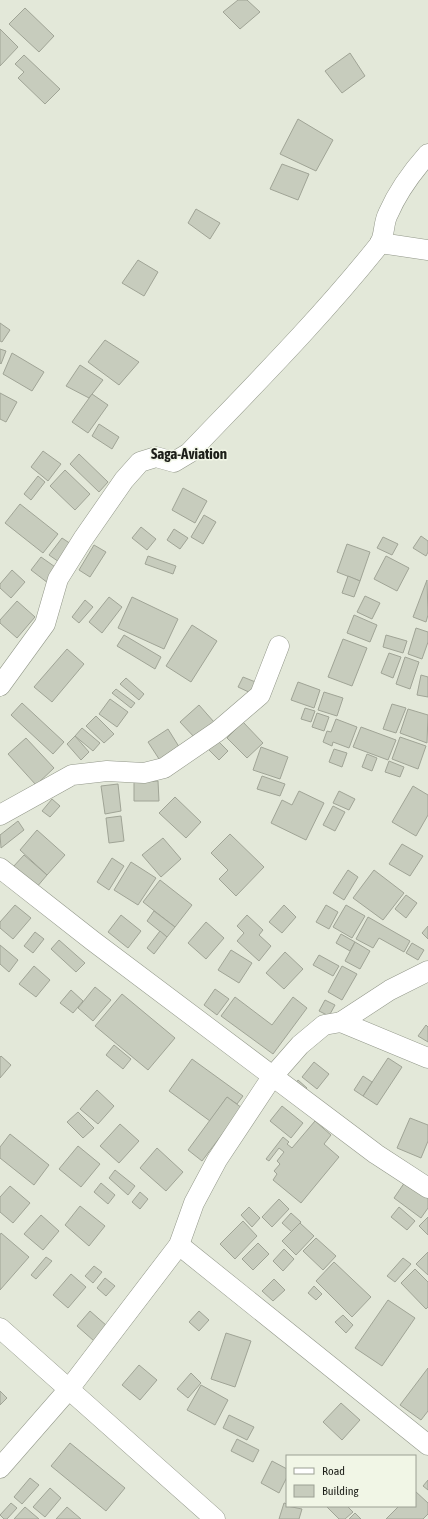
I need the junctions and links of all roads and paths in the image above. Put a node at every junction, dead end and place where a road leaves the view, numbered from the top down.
1 (428, 154) edge
2 (380, 243) junction
3 (428, 250) edge
4 (279, 646) dead end
5 (0, 686) edge
6 (0, 815) edge
7 (0, 868) edge
8 (428, 971) edge
9 (341, 1022) junction
10 (428, 1058) edge
11 (272, 1076) junction
12 (428, 1188) edge
13 (179, 1245) junction
14 (0, 1328) edge
15 (69, 1389) junction
16 (426, 1438) edge
17 (0, 1468) edge
18 (215, 1519) edge

1 - 2 street
2 - 3 street
2 - 5 street
4 - 6 street
7 - 11 street
8 - 9 street
9 - 10 street
9 - 11 street
11 - 12 street
11 - 13 street
13 - 15 street
13 - 16 street
14 - 15 street
15 - 17 street
15 - 18 street

